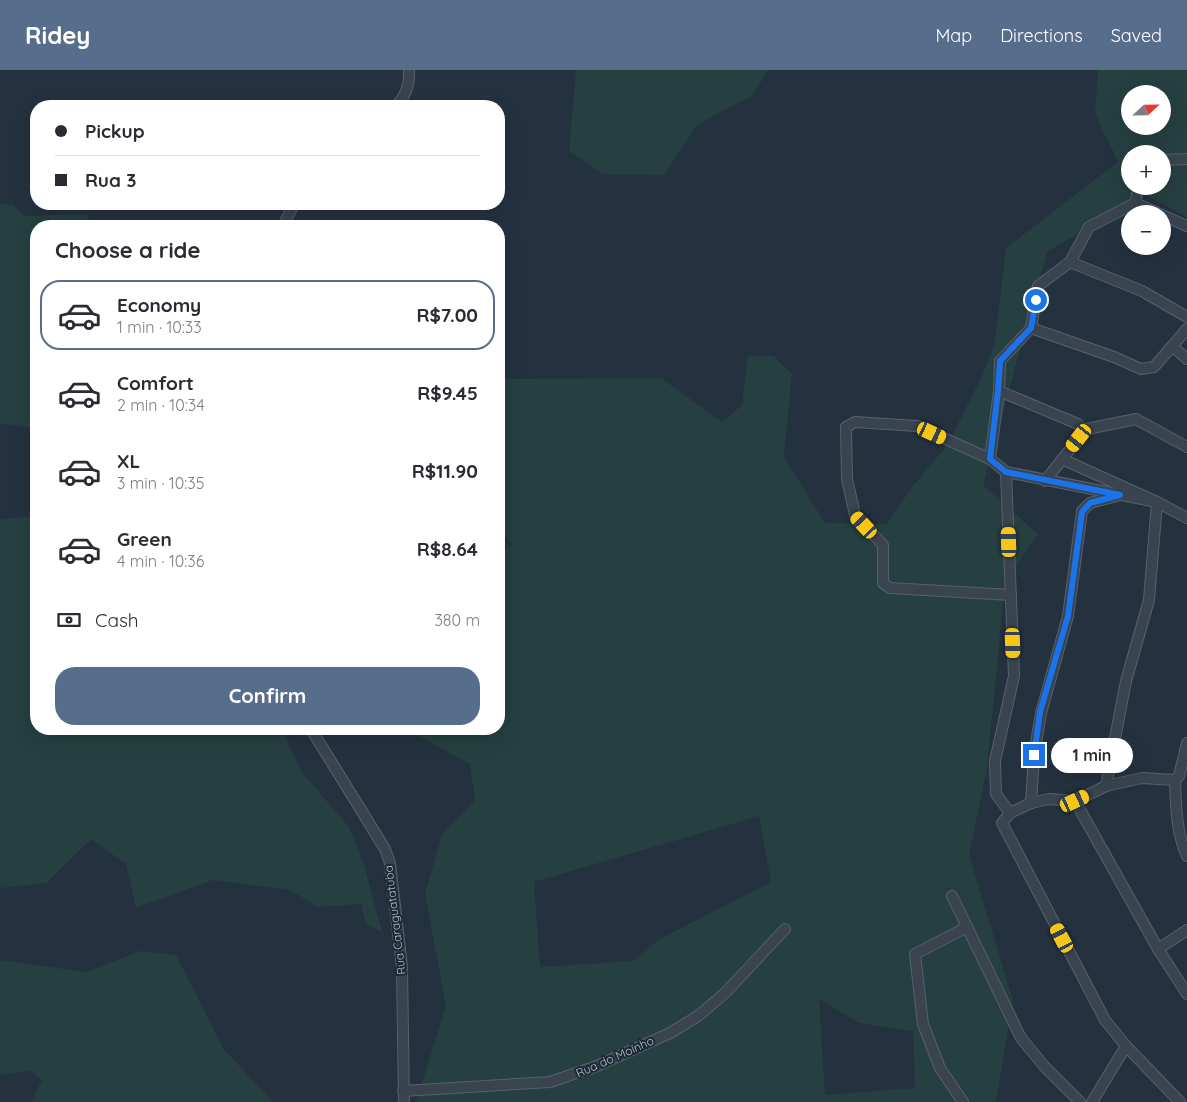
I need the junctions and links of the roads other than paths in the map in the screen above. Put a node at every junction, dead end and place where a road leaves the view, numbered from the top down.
1 (409, 70) edge
2 (400, 100) edge
3 (1187, 159) edge
4 (1171, 160) edge
5 (1137, 195) edge
6 (1135, 203) junction
7 (1140, 205) edge
8 (1171, 218) edge
9 (1187, 226) edge
10 (1070, 262) junction
11 (1187, 317) edge
12 (1031, 328) junction
13 (1187, 329) edge
14 (1173, 347) junction
15 (1187, 360) edge
16 (998, 391) junction
17 (1082, 430) junction
18 (1187, 446) edge
19 (990, 459) junction
20 (1062, 459) junction
21 (1006, 472) junction
22 (1045, 481) junction
23 (1120, 495) junction
24 (1157, 502) junction
25 (1187, 518) edge
26 (1011, 595) junction
27 (315, 735) edge
28 (1187, 743) edge
29 (1175, 780) junction
30 (1106, 786) junction
31 (1075, 801) junction
32 (1030, 803) junction
33 (1010, 813) junction
34 (1187, 856) edge
35 (952, 896) dead end
36 (967, 927) junction
37 (785, 929) dead end
38 (1187, 930) edge
39 (1158, 949) junction
40 (1187, 994) edge
41 (1126, 1046) junction
42 (404, 1091) junction
43 (404, 1102) edge
44 (963, 1102) edge
45 (1080, 1102) edge
46 (1092, 1102) edge
47 (1180, 1102) edge

1 - 2 street
3 - 4 street
5 - 6 street
6 - 7 street
6 - 10 street
8 - 9 street
10 - 11 street
10 - 12 street
12 - 14 street
12 - 16 street
13 - 14 street
14 - 15 street
16 - 17 street
16 - 19 street
17 - 18 street
17 - 20 street
19 - 21 street
19 - 26 street
20 - 22 street
20 - 24 street
21 - 22 street
21 - 26 street
22 - 23 street
23 - 24 street
23 - 32 street
24 - 25 street
24 - 30 street
26 - 33 street
27 - 42 street, Rua Caraguatatuba
28 - 29 street
29 - 30 street
29 - 34 street
30 - 31 street
31 - 32 street
31 - 39 street
32 - 33 street
33 - 41 street
35 - 36 street
36 - 44 street
36 - 45 street
37 - 42 street, Rua do Moínho
38 - 39 street
39 - 40 street
41 - 46 street
41 - 47 street
42 - 43 street, Rua Caraguatatuba

